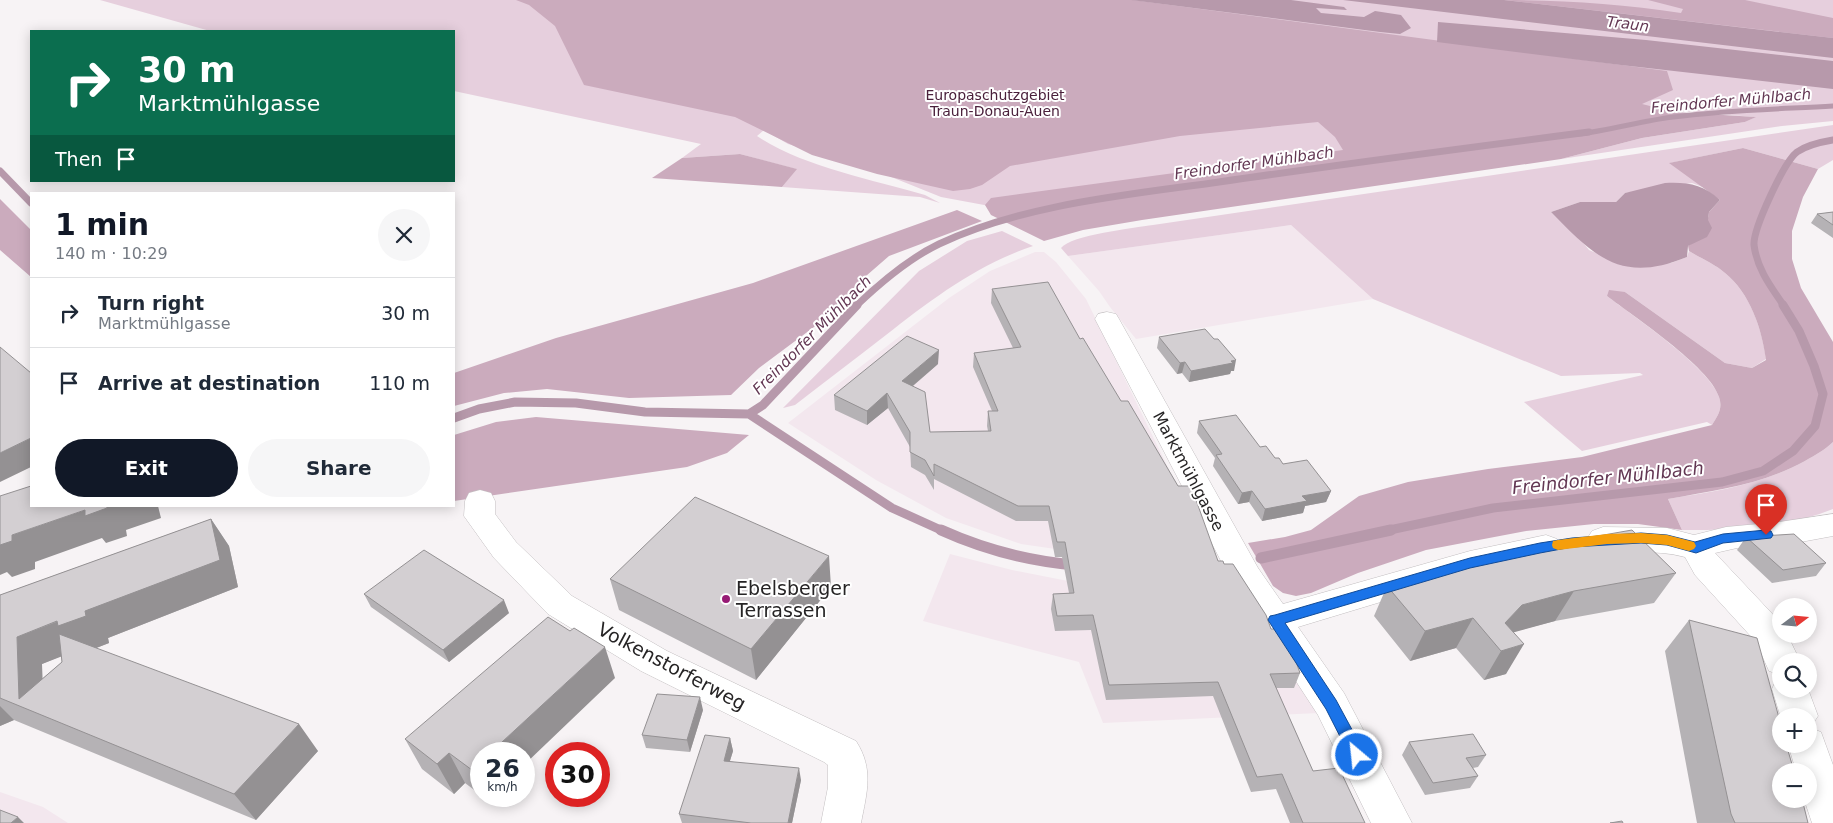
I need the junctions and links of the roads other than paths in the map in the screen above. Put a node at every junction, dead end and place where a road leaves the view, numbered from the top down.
1 (1107, 318) dead end
2 (480, 501) dead end
3 (1833, 525) edge
4 (1696, 548) junction
5 (1275, 620) junction
6 (1779, 653) edge
7 (1810, 753) edge
8 (842, 823) edge
9 (1392, 823) edge
10 (1832, 823) edge

1 - 5 street, Marktmühlgasse
2 - 8 street, Volkenstorferweg
3 - 4 street
4 - 5 street
4 - 6 street
5 - 9 street, Marktmühlgasse
7 - 10 street

